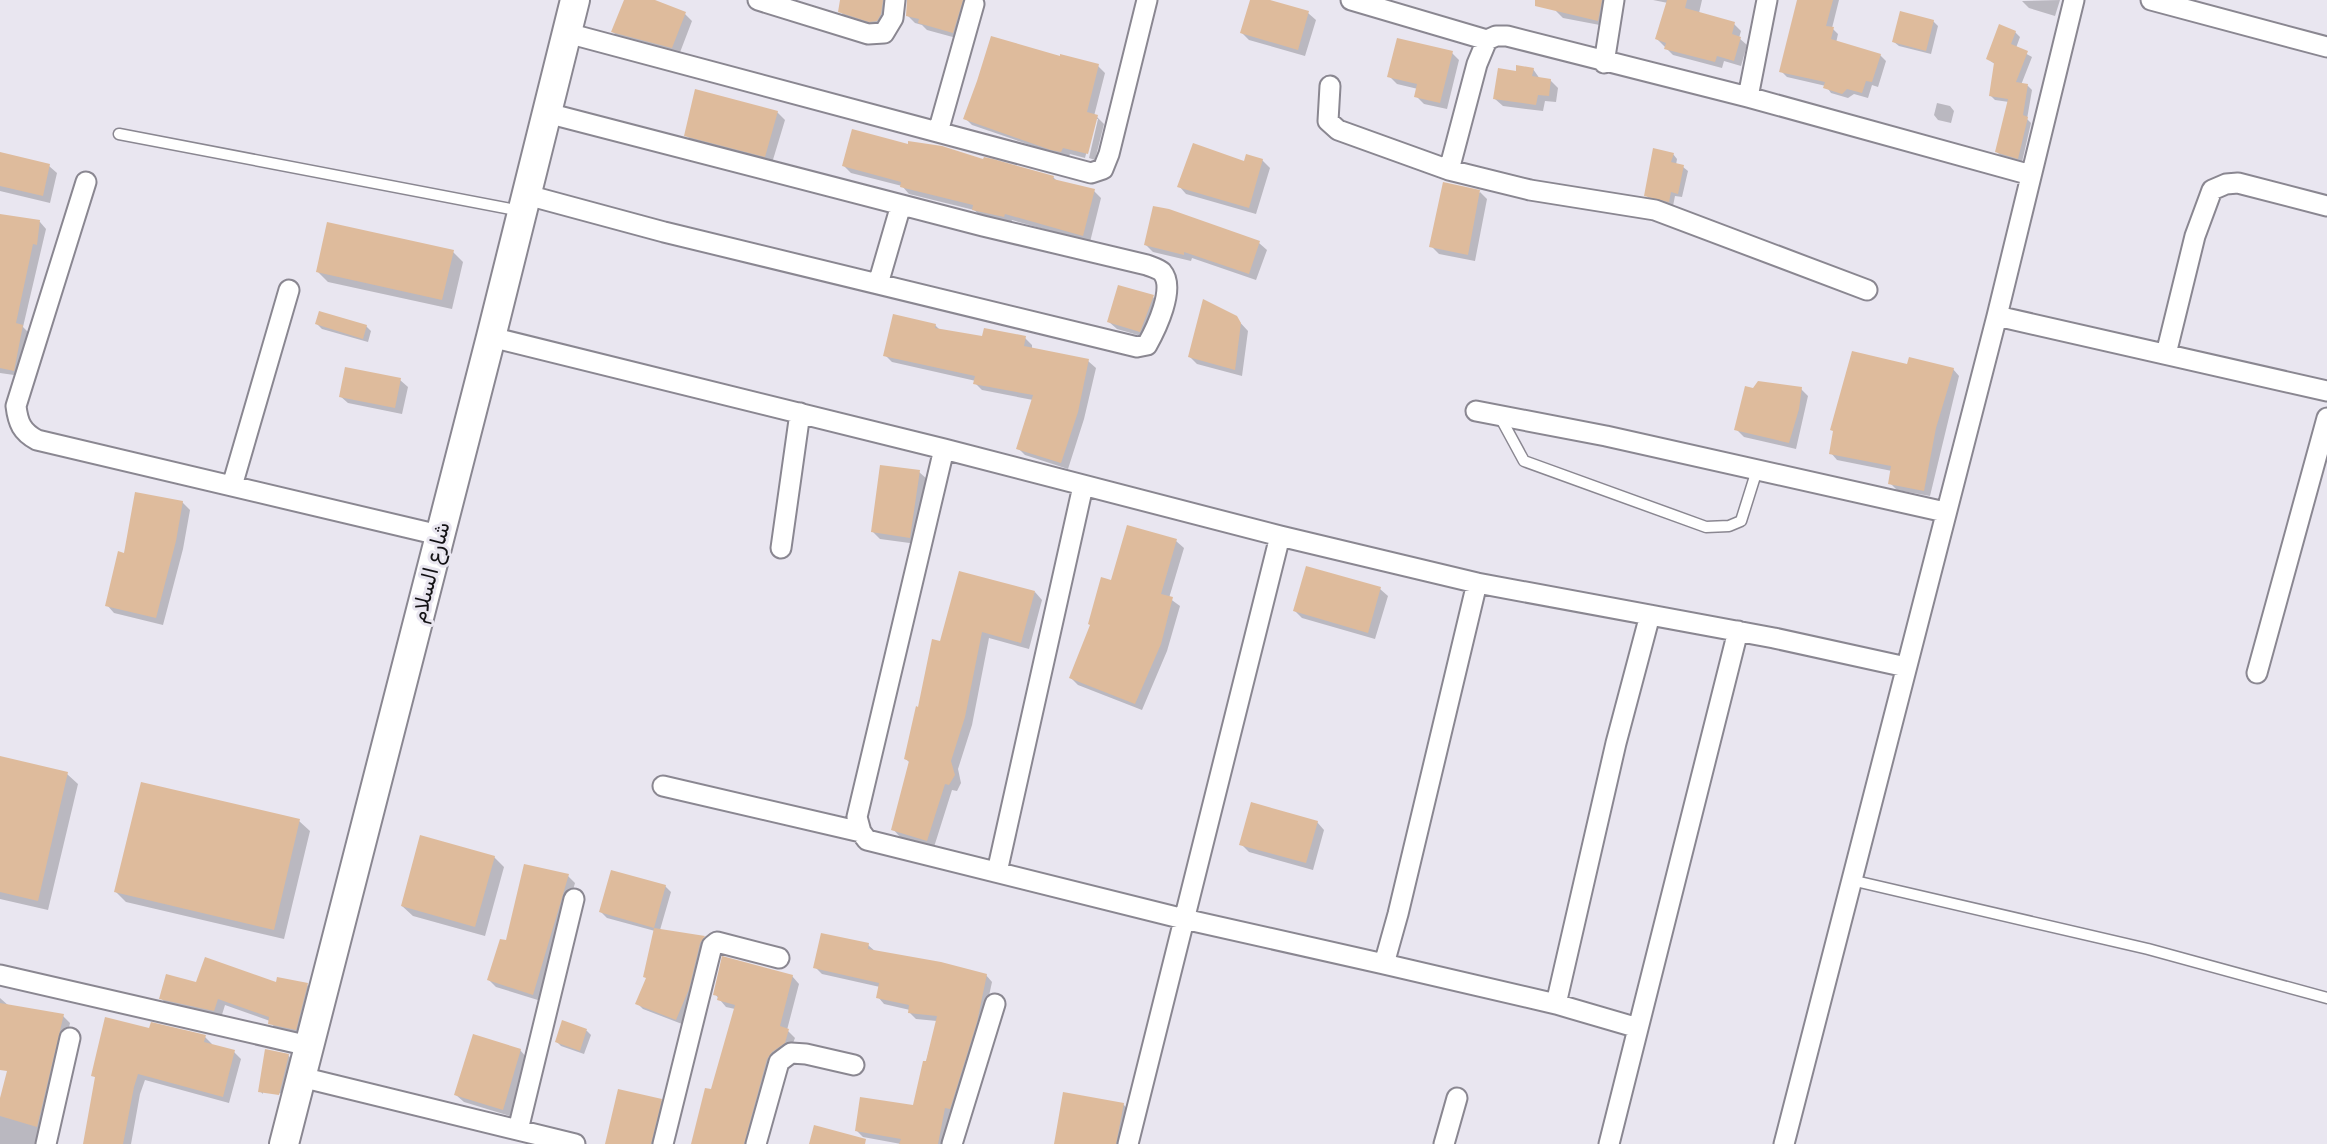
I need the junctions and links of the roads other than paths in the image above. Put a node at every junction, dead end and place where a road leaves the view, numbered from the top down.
1 (575, 0) edge
2 (758, 0) edge
3 (895, 0) edge
4 (1147, 0) edge
5 (1351, 0) edge
6 (1614, 0) edge
7 (1767, 0) edge
8 (2074, 0) edge
9 (2151, 0) edge
10 (974, 4) dead end
11 (567, 33) junction
12 (1487, 40) junction
13 (2327, 47) edge
14 (1604, 62) junction
15 (1331, 86) dead end
16 (1748, 97) junction
17 (547, 113) junction
18 (938, 132) junction
19 (119, 134) dead end
20 (1449, 170) junction
21 (2031, 175) junction
22 (86, 182) dead end
23 (524, 203) junction
24 (901, 205) junction
25 (2327, 206) edge
26 (878, 284) junction
27 (289, 289) dead end
28 (1867, 290) dead end
29 (1997, 316) junction
30 (491, 337) junction
31 (2166, 354) junction
32 (2327, 391) edge
33 (1476, 411) dead end
34 (800, 414) junction
35 (1499, 415) junction
36 (2327, 418) edge
37 (944, 449) junction
38 (1757, 470) junction
39 (232, 486) junction
40 (1083, 486) junction
41 (1945, 512) junction
42 (439, 535) junction
43 (1280, 536) junction
44 (781, 548) dead end
45 (1477, 583) junction
46 (1650, 615) junction
47 (1738, 631) junction
48 (1906, 667) junction
49 (2257, 673) dead end
50 (663, 786) dead end
51 (861, 832) junction
52 (998, 872) junction
53 (1851, 880) junction
54 (574, 899) dead end
55 (1184, 919) junction
56 (779, 958) dead end
57 (1384, 964) junction
58 (0, 975) edge
59 (2327, 998) edge
60 (995, 1004) dead end
61 (1556, 1004) junction
62 (1638, 1028) junction
63 (70, 1038) dead end
64 (309, 1046) junction
65 (854, 1065) dead end
66 (301, 1077) junction
67 (1457, 1098) dead end
68 (518, 1130) junction
69 (46, 1144) edge
70 (284, 1144) edge
71 (575, 1144) edge
72 (663, 1144) edge
73 (756, 1144) edge
74 (952, 1144) edge
75 (1128, 1144) edge
76 (1444, 1144) edge
77 (1609, 1144) edge
78 (1784, 1144) edge

1 - 11 main road, شارع السلام
2 - 3 street
4 - 18 street
5 - 12 street
6 - 14 street
7 - 16 street
8 - 21 street
9 - 13 street
10 - 18 street
11 - 17 main road, شارع السلام
11 - 18 street
12 - 14 street
12 - 20 street
14 - 16 street
15 - 20 street
16 - 21 street
17 - 23 main road, شارع السلام
17 - 24 street
19 - 23 lane
20 - 28 street
21 - 29 street
22 - 39 street
23 - 26 street
23 - 30 main road, شارع السلام
24 - 26 street
24 - 26 street
25 - 31 street
27 - 39 street
29 - 31 street
29 - 41 street
30 - 34 street
30 - 42 main road, شارع السلام
31 - 32 street
33 - 35 street
34 - 37 street
34 - 44 street
35 - 38 street
35 - 38 lane
36 - 49 street
37 - 40 street
37 - 51 street
38 - 41 street
39 - 42 street
40 - 43 street
40 - 52 street
41 - 48 street
42 - 64 main road, شارع السلام
43 - 45 street
43 - 55 street
45 - 46 street
45 - 57 street
46 - 47 street
46 - 61 street
47 - 48 street
47 - 62 street
48 - 53 street
50 - 51 street
51 - 52 street
52 - 55 street
53 - 59 lane
53 - 78 street
54 - 68 street
55 - 57 street
55 - 75 street
56 - 72 street
57 - 61 street
58 - 64 street
60 - 74 street
61 - 62 street
62 - 77 street
63 - 69 street
64 - 66 main road, شارع السلام
65 - 73 street
66 - 68 street
66 - 70 main road, شارع السلام
67 - 76 street
68 - 71 street

